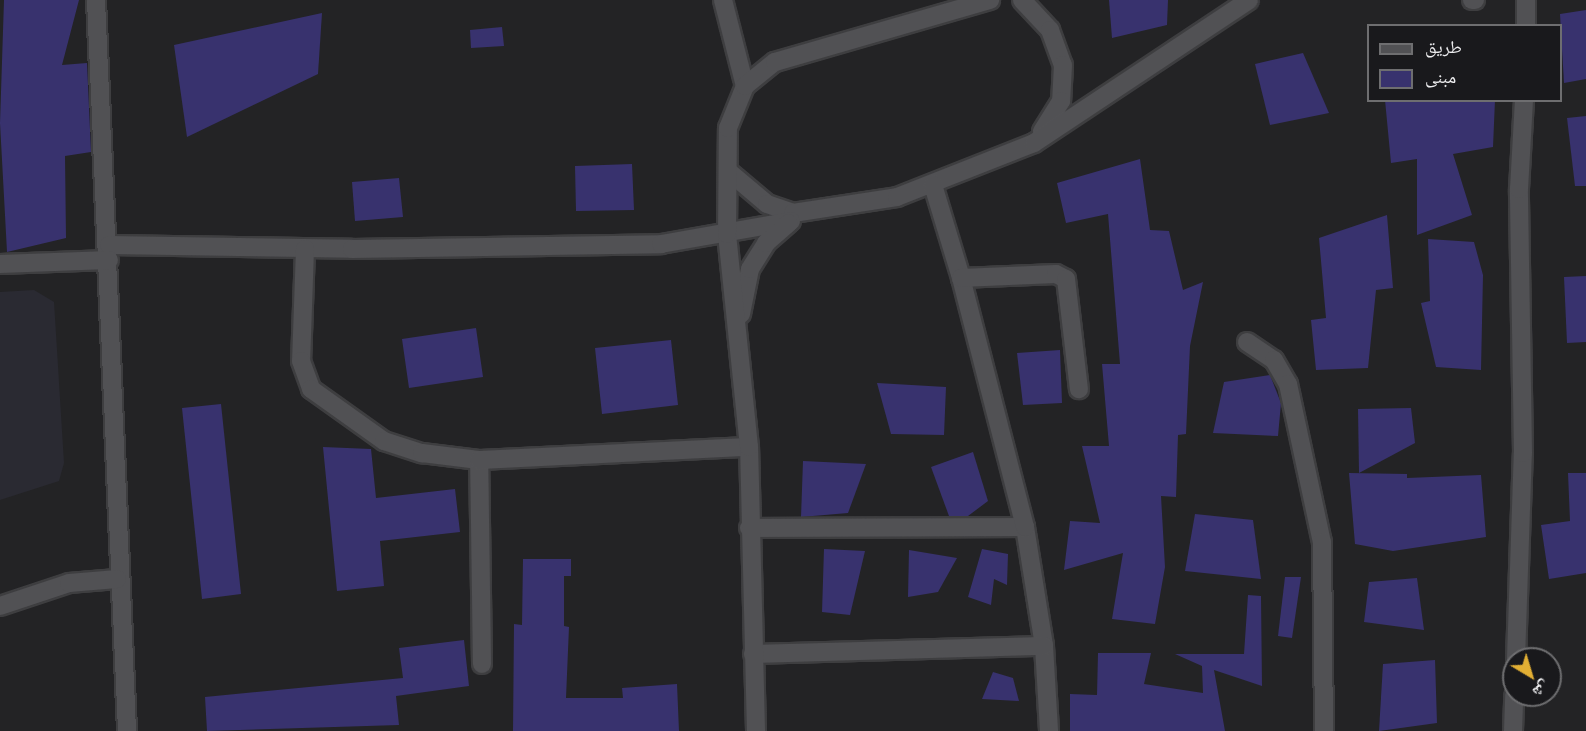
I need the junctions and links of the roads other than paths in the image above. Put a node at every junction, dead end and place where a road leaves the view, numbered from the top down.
1 (96, 0) edge
2 (723, 0) edge
3 (990, 0) edge
4 (1022, 0) edge
5 (1250, 0) edge
6 (1526, 0) edge
7 (1526, 24) edge
8 (745, 86) junction
9 (1524, 102) edge
10 (1034, 143) junction
11 (728, 171) junction
12 (933, 185) junction
13 (799, 218) junction
14 (727, 234) junction
15 (305, 249) junction
16 (109, 252) junction
17 (0, 264) edge
18 (961, 278) junction
19 (736, 330) junction
20 (1247, 342) dead end
21 (1079, 389) dead end
22 (749, 447) junction
23 (479, 459) junction
24 (1025, 527) junction
25 (749, 528) junction
26 (117, 579) junction
27 (0, 606) edge
28 (1044, 646) junction
29 (1516, 647) edge
30 (753, 654) junction
31 (482, 664) dead end
32 (1514, 707) edge
33 (127, 731) edge
34 (756, 731) edge
35 (1049, 731) edge
36 (1324, 731) edge
37 (1513, 731) edge

1 - 16 street
2 - 8 street
3 - 8 street
4 - 10 street
5 - 10 street
6 - 7 street
8 - 11 street
9 - 29 street
10 - 12 street
11 - 13 street
11 - 14 street
12 - 13 street
12 - 18 street
13 - 14 street
13 - 19 street
14 - 15 street
14 - 19 street
15 - 16 street
15 - 23 street
16 - 17 street
16 - 26 street
18 - 21 street
18 - 24 street
19 - 22 street
20 - 36 street
22 - 23 street
22 - 25 street
23 - 31 street
24 - 25 street
24 - 28 street
25 - 30 street
26 - 27 street
26 - 33 street
28 - 30 street
28 - 35 street
30 - 34 street
32 - 37 street

